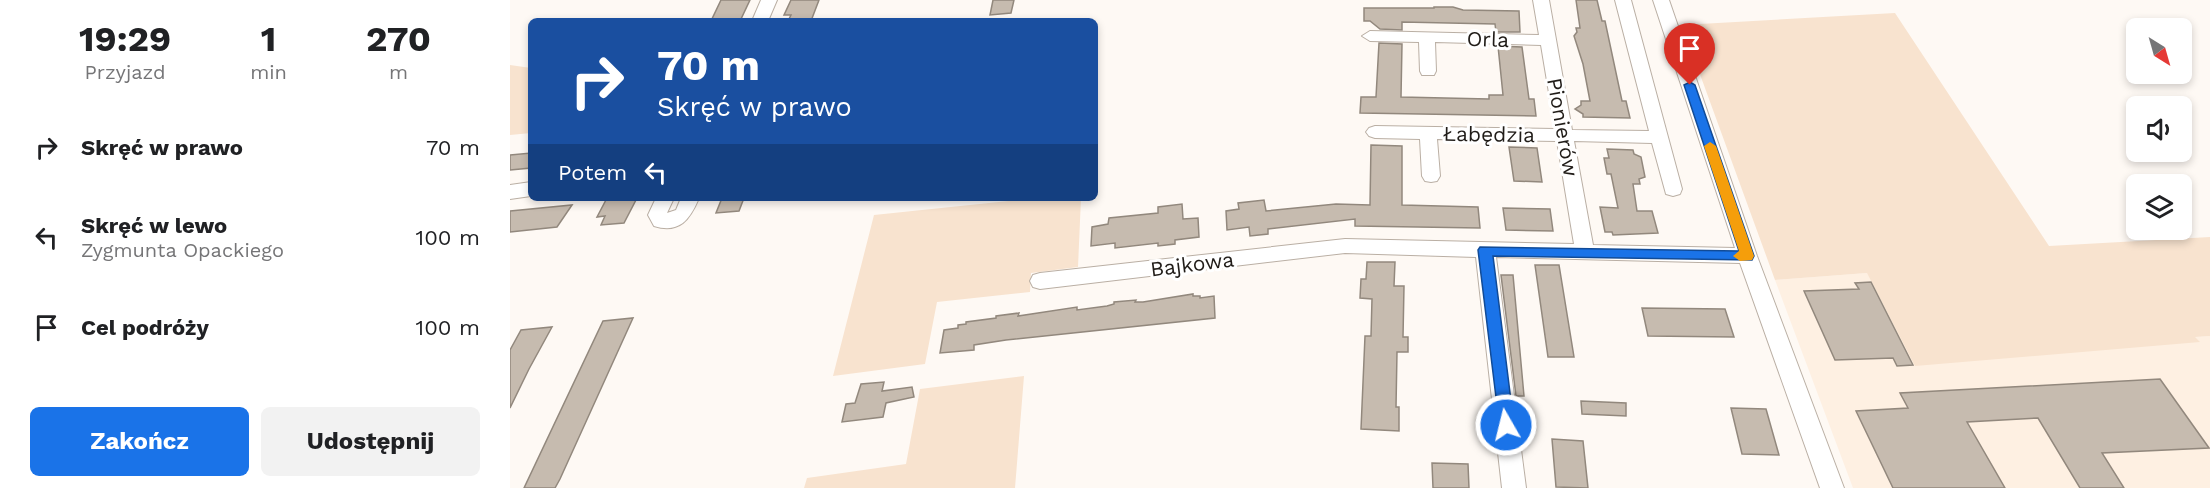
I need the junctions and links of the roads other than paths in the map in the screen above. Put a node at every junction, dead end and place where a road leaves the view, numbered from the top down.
1 (769, 0) edge
2 (1541, 0) edge
3 (1623, 0) edge
4 (1661, 0) edge
5 (761, 18) edge
6 (1370, 36) dead end
7 (1427, 37) junction
8 (1548, 40) junction
9 (1428, 71) dead end
10 (1375, 132) dead end
11 (1428, 133) junction
12 (1564, 135) junction
13 (1659, 137) junction
14 (1431, 176) dead end
15 (528, 189) edge
16 (1673, 189) dead end
17 (510, 192) edge
18 (664, 201) edge
19 (689, 201) edge
20 (1485, 250) junction
21 (1585, 253) junction
22 (1748, 256) junction
23 (1040, 281) dead end
24 (1514, 488) edge
25 (1832, 488) edge

1 - 5 street
2 - 8 street, Pionierów
3 - 13 street
4 - 22 street
6 - 7 street, Orla
7 - 8 street, Orla
7 - 9 street
8 - 12 street, Pionierów
10 - 11 street, Łabędzia
11 - 12 street, Łabędzia
11 - 14 street, Łabędzia
12 - 13 street, Łabędzia
12 - 21 street, Pionierów
13 - 16 street
15 - 17 street
18 - 19 street
20 - 21 street, Bajkowa
20 - 23 street, Bajkowa
20 - 24 street
21 - 22 street, Bajkowa
22 - 25 street

